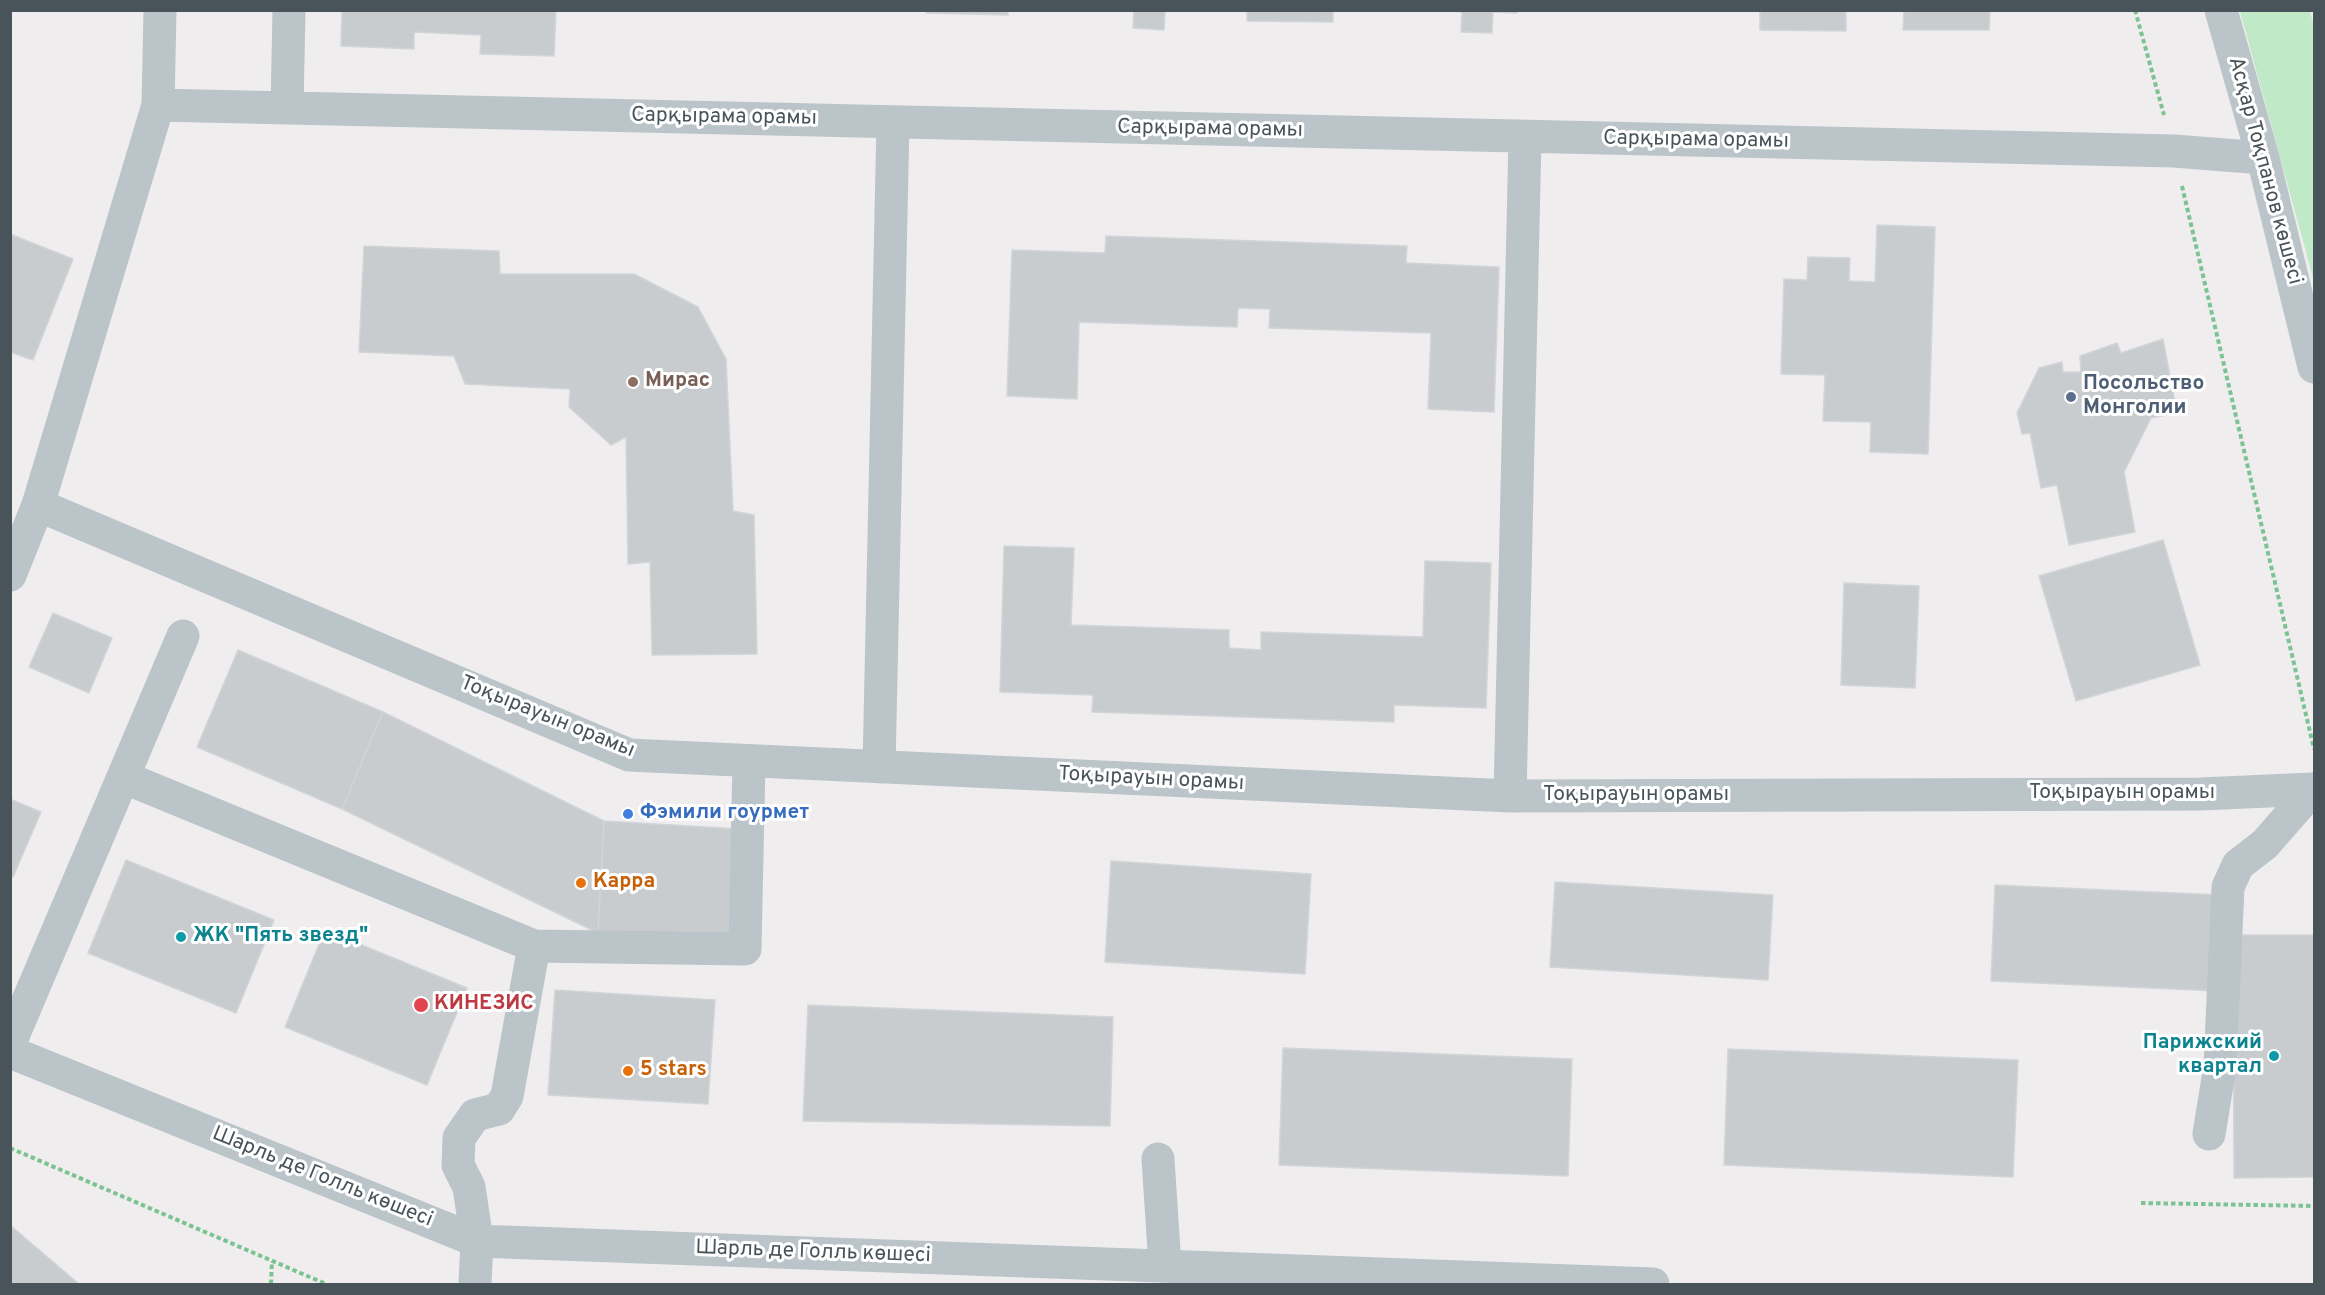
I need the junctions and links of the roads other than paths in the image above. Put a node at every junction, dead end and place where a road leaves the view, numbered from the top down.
1 (160, 10) edge
2 (289, 10) edge
3 (2221, 10) edge
4 (158, 105) junction
5 (287, 108) junction
6 (893, 122) junction
7 (1525, 138) junction
8 (2263, 158) junction
9 (2314, 367) edge
10 (38, 505) junction
11 (10, 575) edge
12 (183, 636) dead end
13 (749, 761) junction
14 (879, 767) junction
15 (123, 777) junction
16 (2314, 789) edge
17 (1510, 796) junction
18 (534, 946) junction
19 (10, 1043) edge
20 (10, 1052) edge
21 (2209, 1134) dead end
22 (1158, 1159) dead end
23 (477, 1241) junction
24 (1164, 1266) junction
25 (475, 1284) edge
26 (1653, 1284) edge

1 - 4 street
2 - 5 street
3 - 8 street, Асқар Тоқпанов көшесі
4 - 5 street, Сарқырама орамы
4 - 10 street
5 - 6 street, Сарқырама орамы
6 - 7 street, Сарқырама орамы
6 - 14 street
7 - 8 street, Сарқырама орамы
7 - 17 street
8 - 9 street, Асқар Тоқпанов көшесі
10 - 11 street
10 - 13 street, Тоқырауын орамы
12 - 15 street
13 - 14 street, Тоқырауын орамы
13 - 18 street
14 - 17 street, Тоқырауын орамы
15 - 18 street
15 - 19 street
16 - 17 street, Тоқырауын орамы
16 - 21 street
18 - 23 street
20 - 23 street, Шарль де Голль көшесі
22 - 24 street
23 - 24 street, Шарль де Голль көшесі
23 - 25 street
24 - 26 street, Шарль де Голль көшесі

